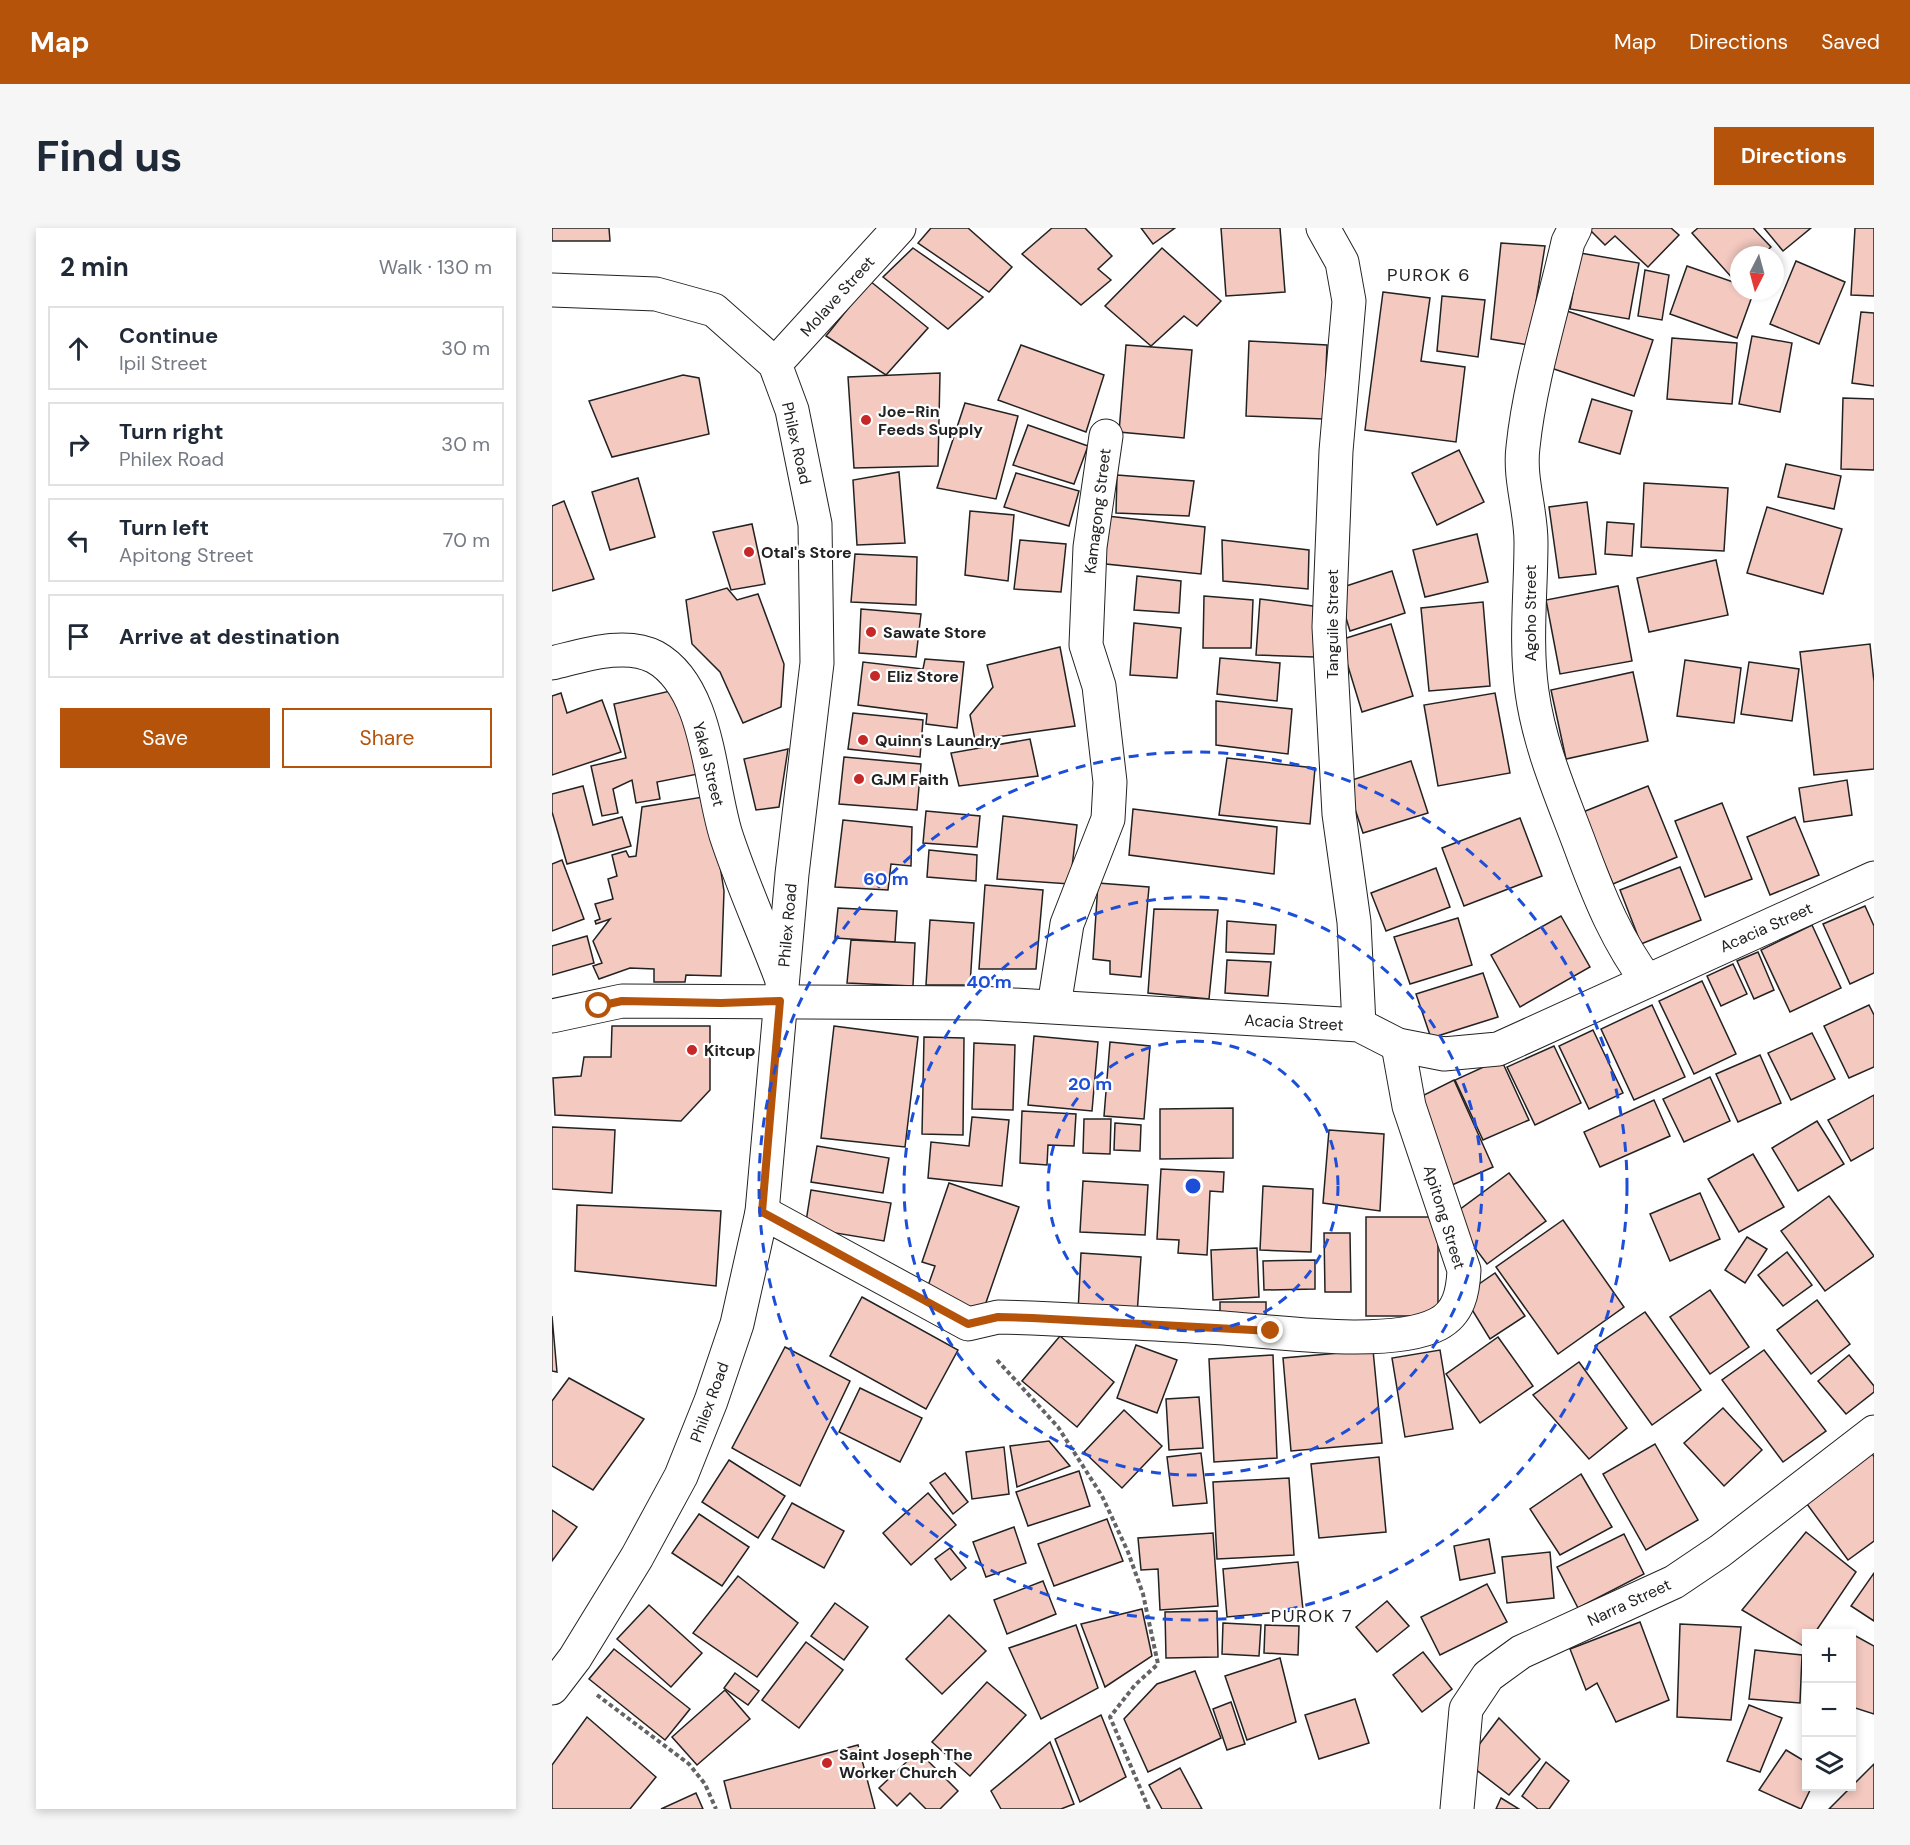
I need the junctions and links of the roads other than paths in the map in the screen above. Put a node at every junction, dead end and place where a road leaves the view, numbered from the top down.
1 (900, 228) edge
2 (1323, 228) edge
3 (1575, 228) edge
4 (552, 290) edge
5 (775, 364) junction
6 (1106, 436) dead end
7 (552, 663) edge
8 (1874, 878) edge
9 (1647, 981) junction
10 (781, 991) junction
11 (1054, 1006) junction
12 (552, 1016) edge
13 (1359, 1025) junction
14 (1398, 1045) junction
15 (762, 1212) junction
16 (1874, 1431) edge
17 (556, 1683) edge
18 (1457, 1809) edge

1 - 5 street, Molave Street
2 - 13 street, Tanguile Street
3 - 9 street, Agoho Street
4 - 5 street, Philex Road
5 - 10 street, Philex Road
6 - 11 street, Kamagong Street
7 - 10 street, Yakal Street
8 - 9 street, Acacia Street
9 - 14 street, Acacia Street
10 - 11 street, Acacia Street
10 - 12 street, Acacia Street
10 - 15 street, Philex Road
11 - 13 street, Acacia Street
13 - 14 street, Acacia Street
14 - 15 street, Apitong Street
15 - 17 street, Philex Road
16 - 18 street, Narra Street

